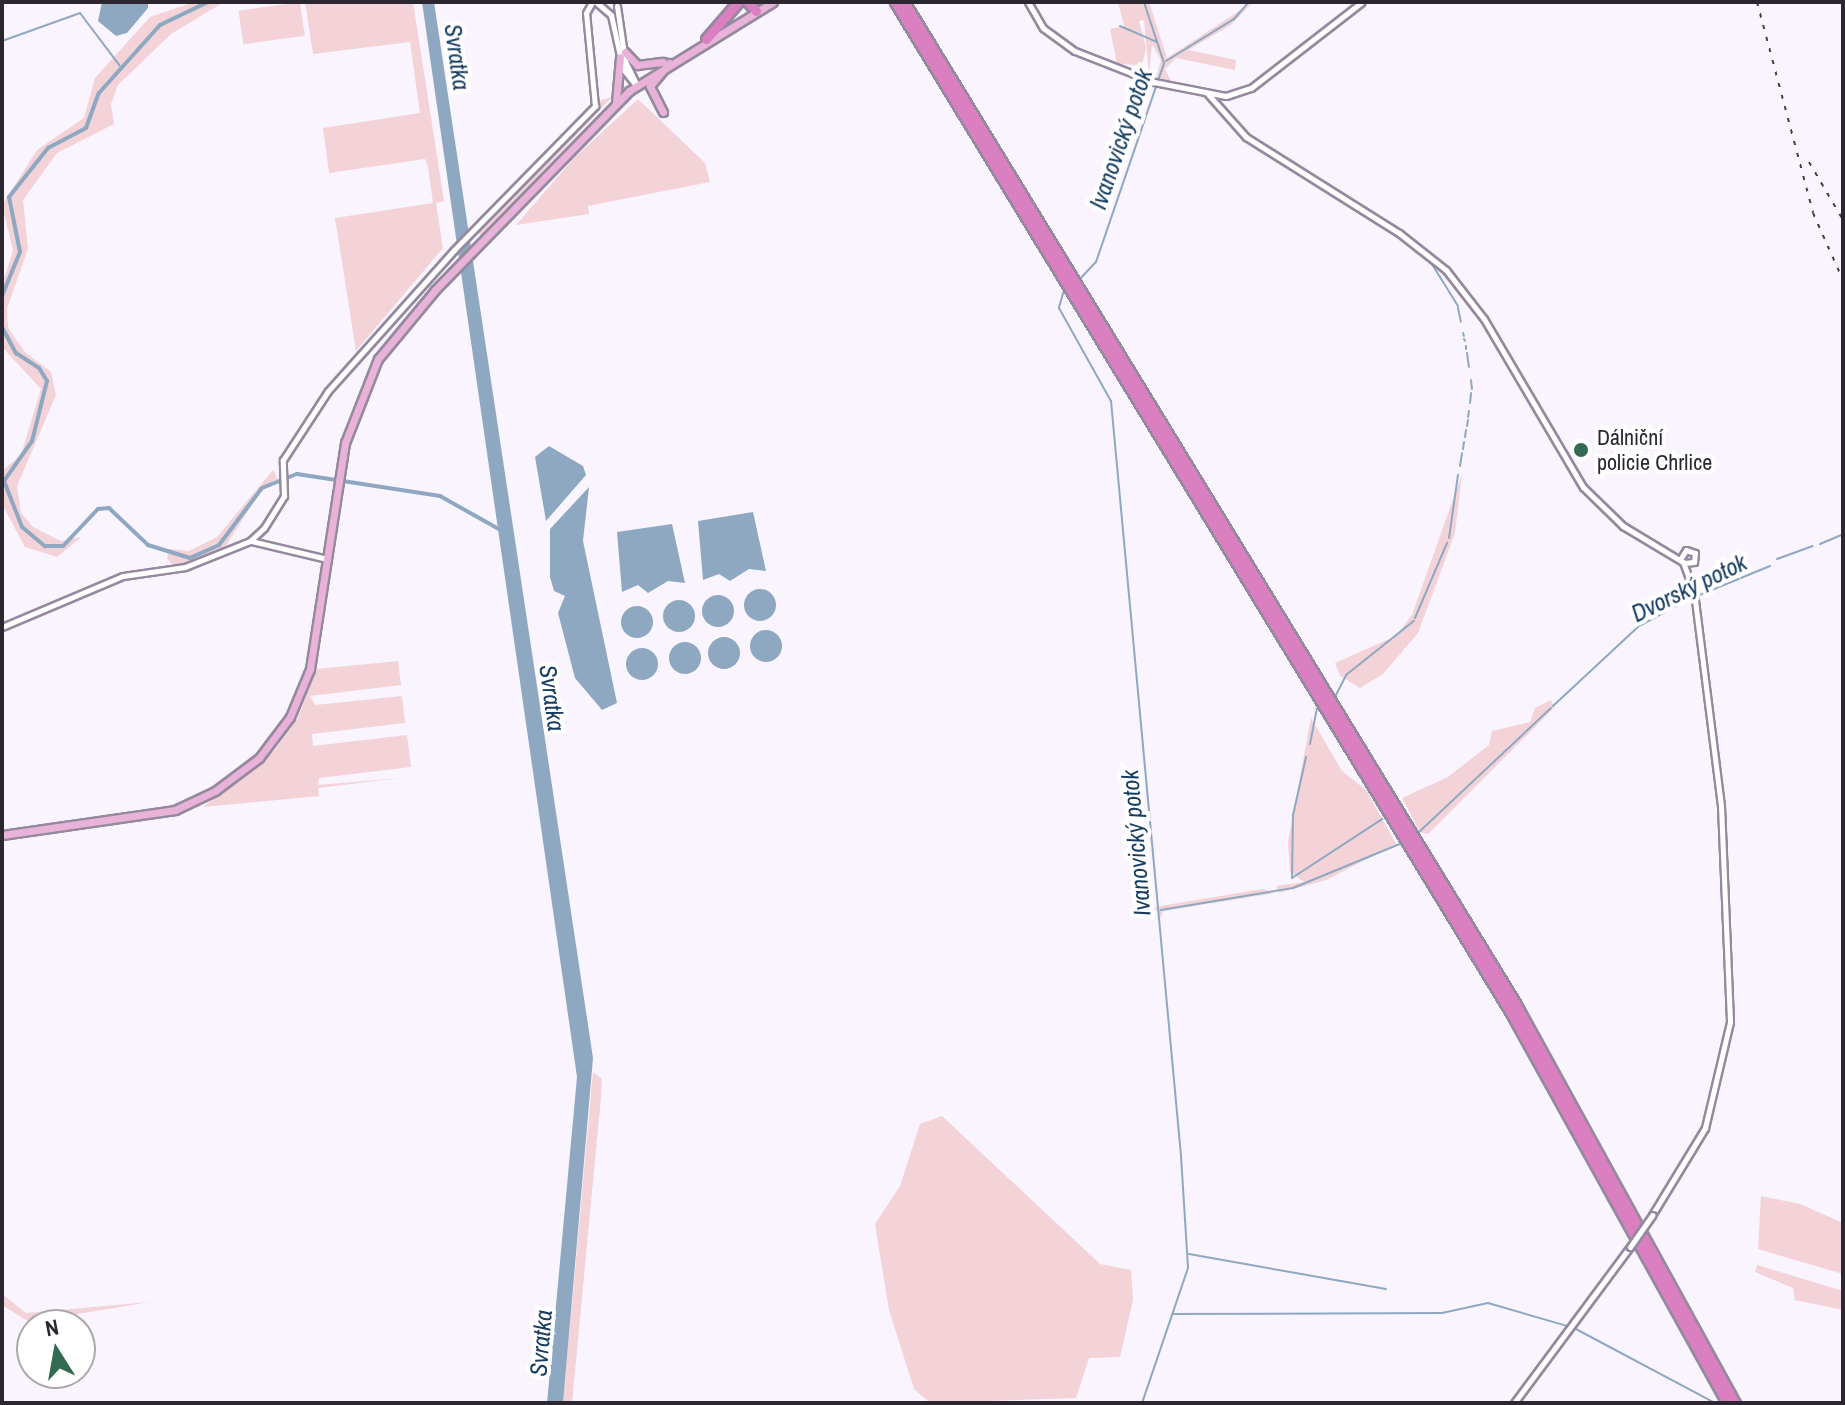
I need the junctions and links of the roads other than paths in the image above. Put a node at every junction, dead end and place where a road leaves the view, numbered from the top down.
1 (594, 2) edge
2 (738, 2) edge
3 (748, 2) edge
4 (773, 2) edge
5 (895, 2) edge
6 (904, 2) edge
7 (1028, 2) edge
8 (1362, 2) edge
9 (619, 4) edge
10 (756, 7) edge
11 (608, 9) junction
12 (706, 39) junction
13 (622, 54) junction
14 (673, 58) junction
15 (636, 85) junction
16 (1207, 93) junction
17 (615, 104) junction
18 (663, 112) dead end
19 (250, 541) junction
20 (1663, 549) junction
21 (1685, 551) junction
22 (328, 560) junction
23 (1685, 562) junction
24 (2, 627) edge
25 (2, 835) edge
26 (1514, 1403) edge
27 (1727, 1403) edge
28 (1735, 1403) edge

1 - 11 street
1 - 19 street
2 - 12 highway
3 - 10 highway
4 - 10 main road
5 - 27 highway
6 - 28 highway
7 - 16 street
8 - 16 street
9 - 11 street
9 - 13 street
10 - 12 main road
11 - 13 street
12 - 14 main road
13 - 14 main road
13 - 15 street
13 - 17 main road
14 - 15 main road
14 - 18 main road
15 - 17 main road
16 - 20 street
17 - 22 main road
19 - 22 street
19 - 24 street
20 - 21 street
20 - 23 street
21 - 23 street
21 - 23 street
22 - 25 main road
23 - 26 street, bridge

